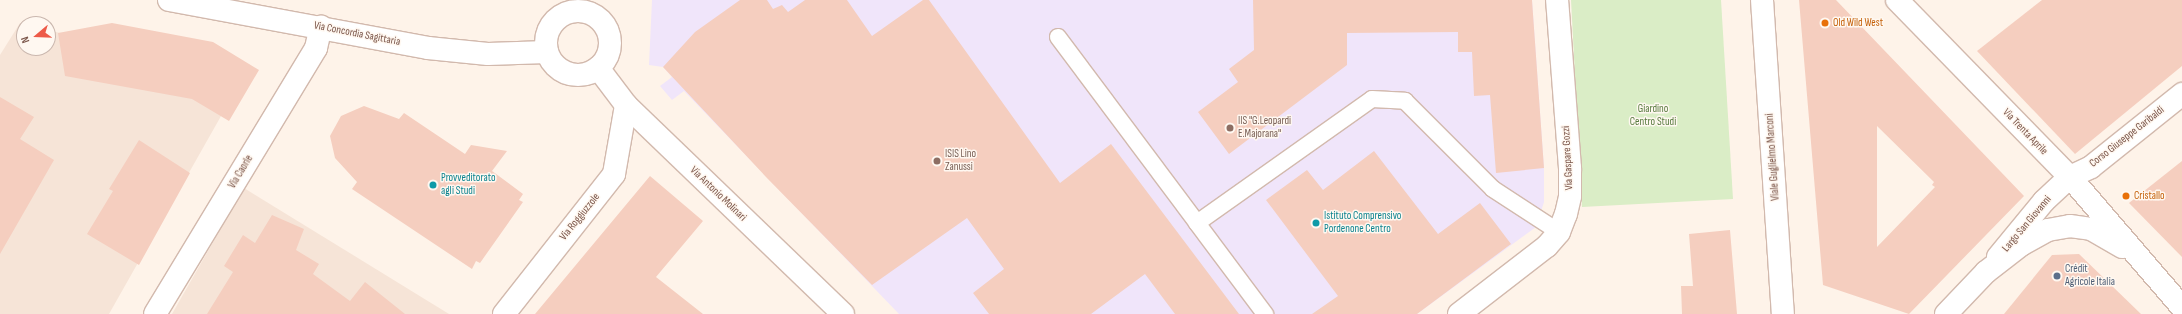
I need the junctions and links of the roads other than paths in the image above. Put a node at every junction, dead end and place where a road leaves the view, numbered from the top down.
1 (169, 0) edge
2 (1557, 0) edge
3 (1762, 0) edge
4 (1896, 0) edge
5 (575, 6) edge
6 (321, 27) junction
7 (1058, 37) dead end
8 (547, 52) junction
9 (598, 68) junction
10 (2182, 94) edge
11 (626, 105) junction
12 (2070, 177) junction
13 (1197, 223) junction
14 (1559, 232) junction
15 (2148, 268) junction
16 (1986, 272) junction
17 (2182, 307) edge
18 (155, 314) edge
19 (504, 314) edge
20 (843, 314) edge
21 (1265, 314) edge
22 (1459, 314) edge
23 (1783, 314) edge
24 (1946, 314) edge

1 - 6 street, Via Concordia Sagittaria
2 - 14 street, Via Gaspare Gozzi
3 - 23 street, Viale Guglielmo Marconi
4 - 12 street, Via Trenta Aprile
5 - 8 street
5 - 9 street
6 - 8 street, Via Concordia Sagittaria
6 - 18 street, Via Caorle
7 - 13 lane
8 - 9 street
9 - 11 street, Via Antonio Molinari
10 - 12 street, Corso Giuseppe Garibaldi
11 - 19 street, Via Roggiuzzole
11 - 20 street, Via Antonio Molinari
12 - 15 street, Via Trenta Aprile
12 - 16 street, Largo San Giovanni
13 - 14 lane
13 - 21 lane
14 - 22 street, Via Gaspare Gozzi
15 - 16 street, Largo San Giovanni
15 - 17 street
16 - 24 street, Largo San Giovanni

